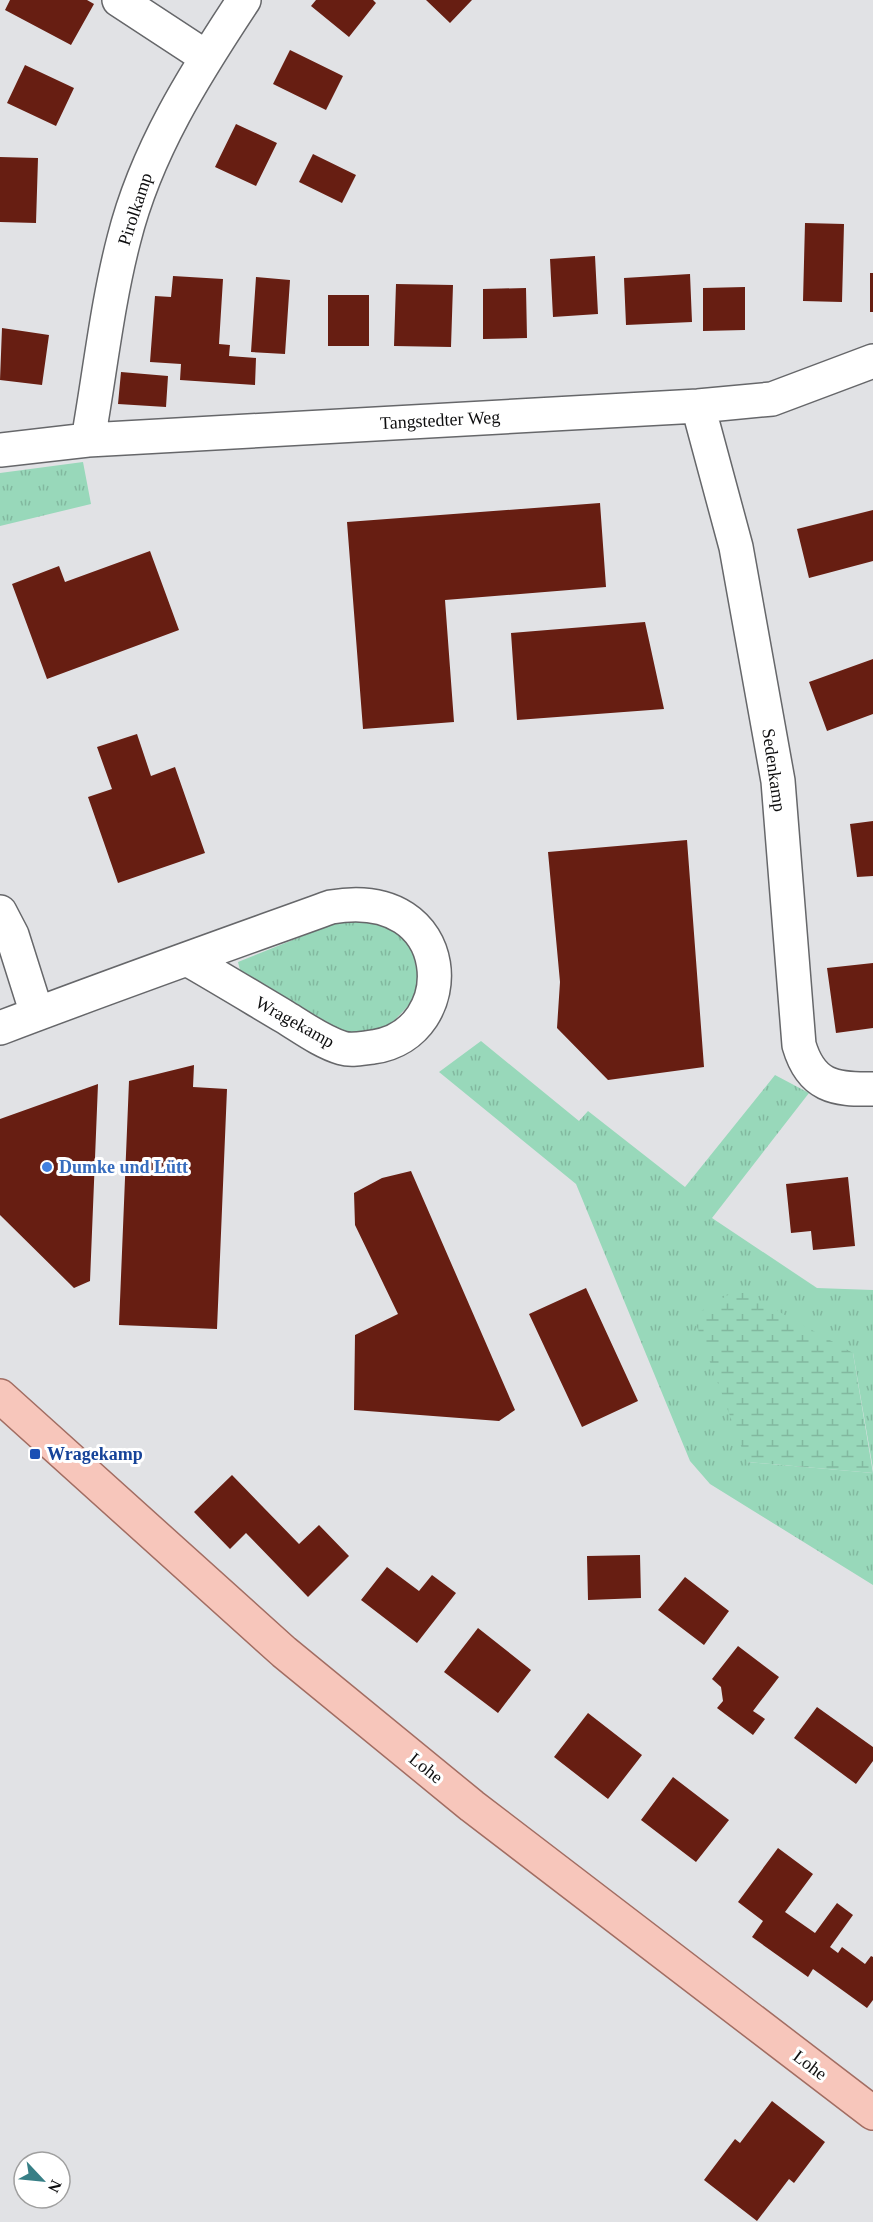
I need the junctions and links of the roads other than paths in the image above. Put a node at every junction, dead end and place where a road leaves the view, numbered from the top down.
1 (119, 0) edge
2 (244, 0) edge
3 (206, 57) junction
4 (873, 361) edge
5 (698, 406) junction
6 (88, 440) junction
7 (0, 450) edge
8 (0, 912) edge
9 (187, 959) junction
10 (38, 1014) junction
11 (0, 1028) edge
12 (873, 1089) edge
13 (0, 1396) edge
14 (873, 2114) edge

1 - 3 street
2 - 3 street, Pirolkamp
3 - 6 street, Pirolkamp
4 - 5 street, Tangstedter Weg
5 - 6 street, Tangstedter Weg
5 - 12 street, Sedenkamp
6 - 7 street, Tangstedter Weg
8 - 10 street
9 - 9 street, Wragekamp
9 - 10 street, Wragekamp
10 - 11 street, Wragekamp
13 - 14 main road, Lohe

